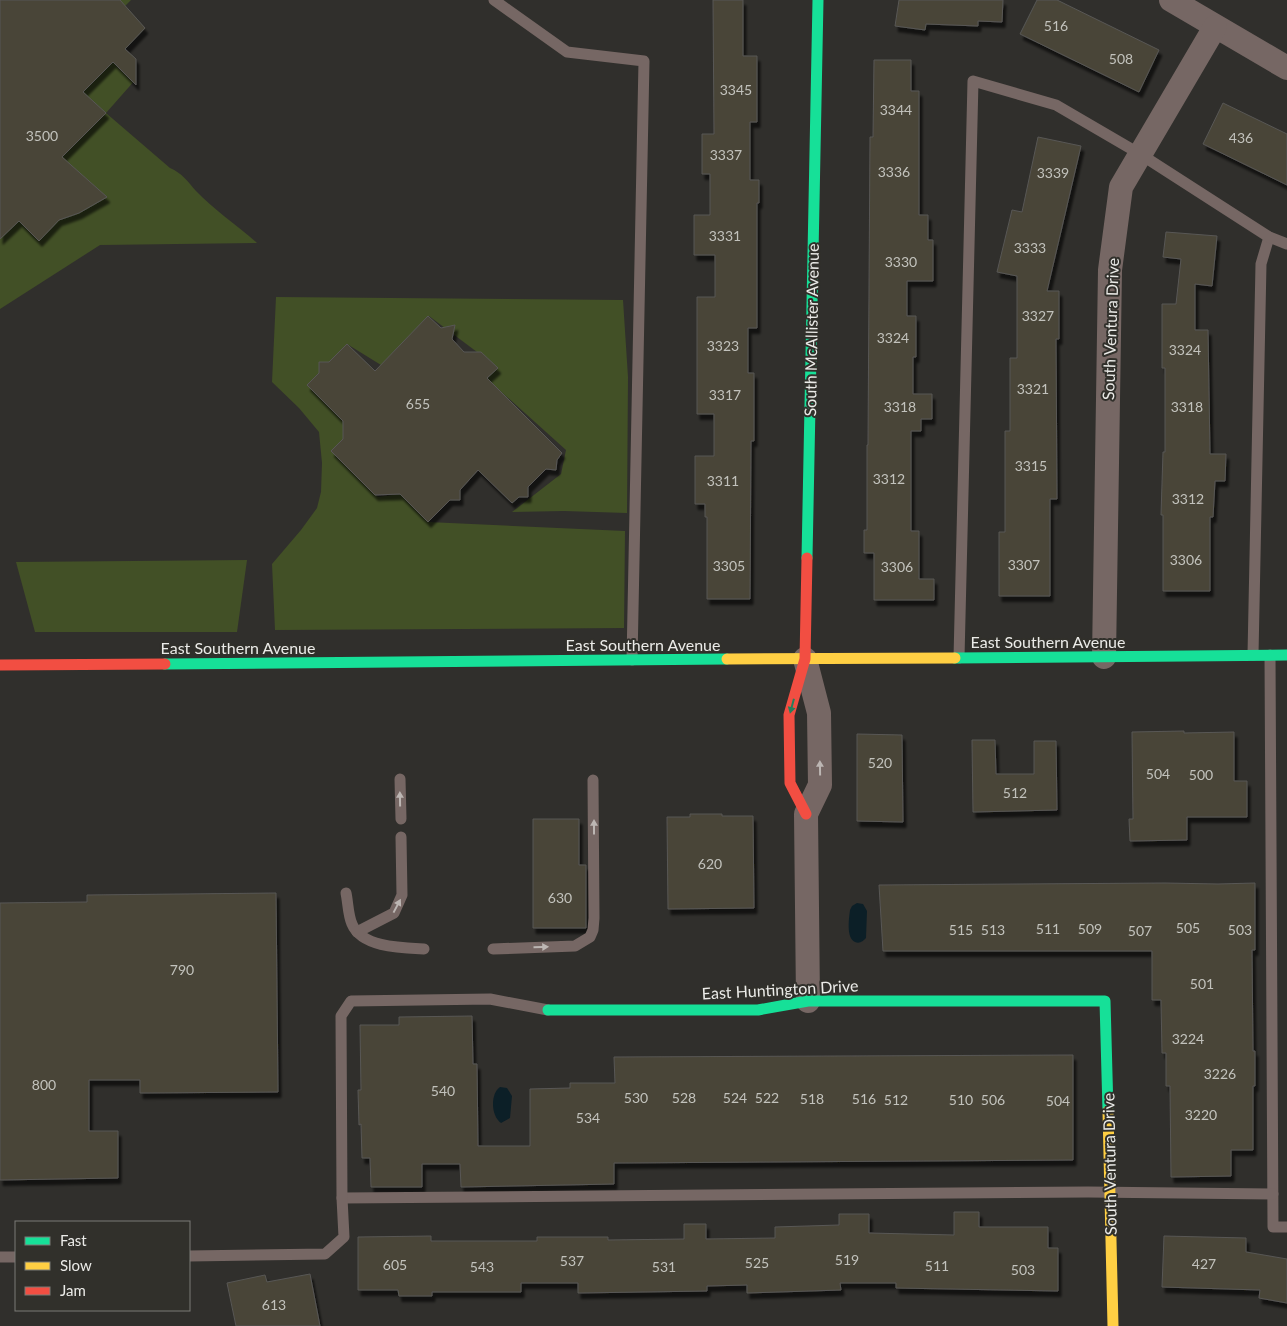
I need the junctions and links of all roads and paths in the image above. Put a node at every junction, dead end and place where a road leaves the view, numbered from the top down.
1 (494, 0) edge
2 (818, 0) edge
3 (1172, 0) edge
4 (1215, 27) junction
5 (1287, 68) edge
6 (1140, 154) junction
7 (1269, 237) junction
8 (1287, 244) edge
9 (1270, 655) junction
10 (1287, 655) edge
11 (1253, 656) junction
12 (1104, 657) junction
13 (959, 658) junction
14 (805, 659) junction
15 (632, 660) junction
16 (0, 665) edge
17 (400, 779) dead end
18 (594, 780) dead end
19 (401, 819) dead end
20 (401, 837) dead end
21 (346, 893) dead end
22 (357, 932) junction
23 (424, 949) dead end
24 (492, 949) dead end
25 (808, 1001) junction
26 (1105, 1001) joint
27 (548, 1010) joint
28 (1110, 1192) junction
29 (1273, 1194) junction
30 (342, 1198) junction
31 (1287, 1227) edge
32 (190, 1256) edge
33 (0, 1257) edge
34 (15, 1257) edge
35 (1113, 1326) edge

1 - 15 lane
2 - 14 street, South McAllister Avenue
3 - 4 street
4 - 5 street
4 - 6 street, South Ventura Drive
6 - 7 lane
6 - 12 street, South Ventura Drive
6 - 13 lane
7 - 8 lane
7 - 11 lane
9 - 10 street, East Southern Avenue
9 - 11 street, East Southern Avenue
9 - 29 lane
11 - 12 street, East Southern Avenue
12 - 13 street, East Southern Avenue
13 - 14 street, East Southern Avenue
14 - 15 street, East Southern Avenue
14 - 25 street, South McAllister Avenue
15 - 16 street, East Southern Avenue
19 -> 17 lane
24 -> 18 lane
22 -> 20 lane
21 - 22 lane
22 - 23 lane
25 - 26 street, East Huntington Drive
25 - 27 street, East Huntington Drive
26 - 28 street, South Ventura Drive
27 - 30 lane
28 - 29 lane
28 - 30 lane
28 - 35 street, South Ventura Drive
29 - 31 lane
30 - 32 lane
33 - 34 lane

